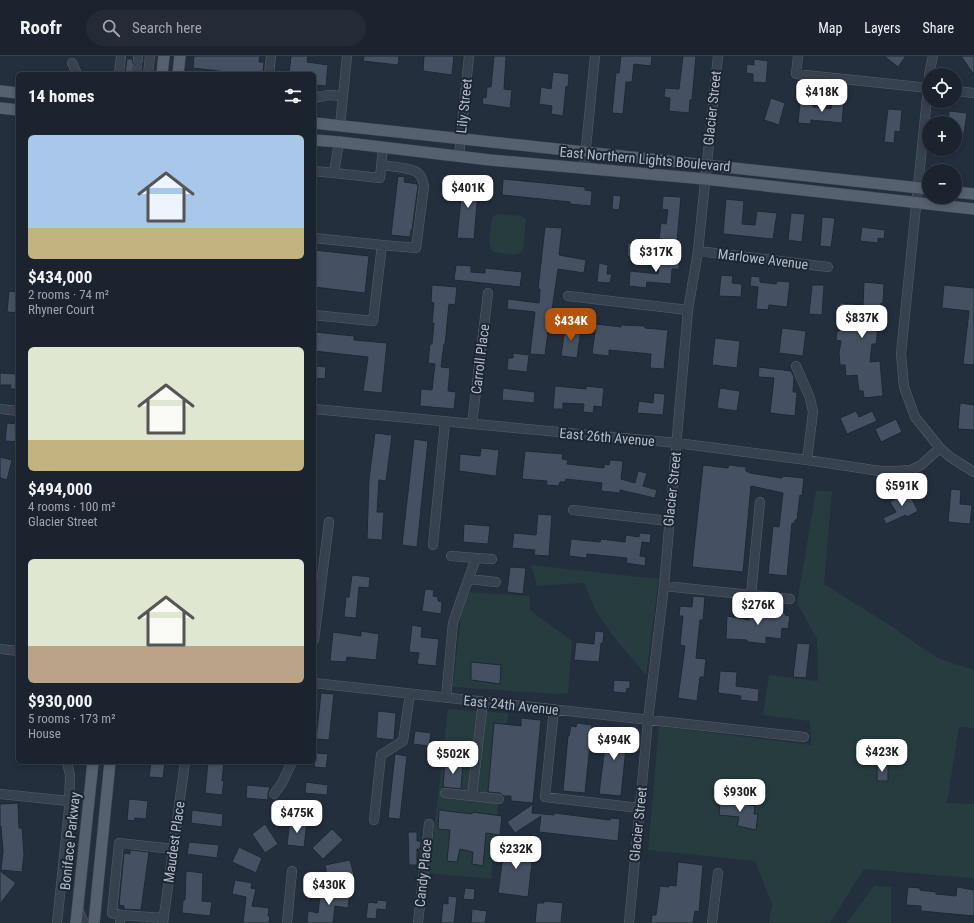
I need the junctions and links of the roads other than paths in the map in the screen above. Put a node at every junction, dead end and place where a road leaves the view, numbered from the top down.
1 (121, 56) edge
2 (150, 56) edge
3 (164, 56) edge
4 (180, 56) edge
5 (271, 56) edge
6 (348, 56) edge
7 (469, 56) edge
8 (595, 56) edge
9 (718, 56) edge
10 (798, 56) edge
11 (933, 56) edge
12 (72, 63) dead end
13 (931, 68) edge
14 (76, 72) edge
15 (119, 72) edge
16 (148, 72) edge
17 (162, 72) edge
18 (178, 72) edge
19 (269, 72) edge
20 (922, 87) edge
21 (0, 91) edge
22 (962, 92) edge
23 (16, 93) edge
24 (974, 93) edge
25 (316, 96) edge
26 (343, 96) junction
27 (0, 108) edge
28 (926, 108) edge
29 (16, 110) edge
30 (316, 123) edge
31 (340, 126) junction
32 (376, 130) junction
33 (460, 139) junction
34 (316, 140) edge
35 (339, 142) junction
36 (383, 147) junction
37 (586, 153) junction
38 (459, 156) junction
39 (381, 165) junction
40 (706, 165) junction
41 (584, 168) junction
42 (316, 171) edge
43 (334, 173) junction
44 (705, 179) junction
45 (917, 188) junction
46 (922, 188) edge
47 (962, 193) edge
48 (974, 194) edge
49 (916, 203) junction
50 (974, 209) edge
51 (316, 238) edge
52 (382, 245) junction
53 (698, 251) junction
54 (828, 267) dead end
55 (488, 293) dead end
56 (568, 296) dead end
57 (688, 310) junction
58 (316, 315) edge
59 (796, 366) dead end
60 (0, 409) edge
61 (316, 409) edge
62 (16, 411) edge
63 (445, 422) junction
64 (472, 424) junction
65 (677, 443) junction
66 (940, 448) junction
67 (807, 460) junction
68 (973, 470) edge
69 (760, 502) dead end
70 (573, 510) dead end
71 (669, 521) junction
72 (329, 522) dead end
73 (433, 545) dead end
74 (451, 556) dead end
75 (476, 558) junction
76 (492, 559) dead end
77 (469, 579) junction
78 (496, 582) dead end
79 (664, 586) junction
80 (751, 594) junction
81 (790, 599) dead end
82 (316, 624) edge
83 (0, 649) edge
84 (16, 651) edge
85 (316, 683) edge
86 (410, 694) junction
87 (446, 698) junction
88 (483, 702) junction
89 (554, 709) junction
90 (648, 720) junction
91 (804, 737) dead end
92 (67, 764) edge
93 (93, 764) edge
94 (110, 764) edge
95 (184, 764) edge
96 (291, 764) edge
97 (445, 793) dead end
98 (0, 794) edge
99 (274, 794) dead end
100 (472, 796) junction
101 (499, 799) dead end
102 (69, 801) junction
103 (640, 808) junction
104 (374, 820) dead end
105 (429, 824) dead end
106 (173, 849) junction
107 (292, 871) dead end
108 (718, 873) dead end
109 (78, 909) junction
110 (120, 919) edge
111 (163, 921) edge
112 (57, 923) edge
113 (76, 923) edge
114 (84, 923) edge
115 (94, 923) edge
116 (287, 923) edge
117 (418, 923) edge
118 (629, 923) edge
119 (712, 923) edge

1 - 15 street
2 - 16 street
3 - 17 main road
4 - 18 main road
5 - 19 street
6 - 26 street
7 - 33 street, Lily Street
8 - 37 street
9 - 40 street, Glacier Street
10 - 20 street
11 - 13 street
12 - 14 street
21 - 23 main road
22 - 24 street
25 - 26 street
26 - 31 street
27 - 29 main road
28 - 45 street
30 - 31 main road, East Northern Lights Boulevard
31 - 32 main road, East Northern Lights Boulevard
32 - 33 main road, East Northern Lights Boulevard
32 - 35 main road
33 - 37 main road, East Northern Lights Boulevard
33 - 38 street, Lily Street
34 - 35 main road, East Northern Lights Boulevard
35 - 36 main road, East Northern Lights Boulevard
35 - 43 street
36 - 38 main road, East Northern Lights Boulevard
36 - 39 street
37 - 40 main road, East Northern Lights Boulevard
37 - 41 street
38 - 41 main road, East Northern Lights Boulevard
39 - 43 street
39 - 52 street
40 - 44 street, Glacier Street
40 - 45 main road, East Northern Lights Boulevard
41 - 44 main road, East Northern Lights Boulevard
42 - 43 street
44 - 49 main road, East Northern Lights Boulevard
44 - 53 street, Glacier Street
45 - 46 main road, East Northern Lights Boulevard
45 - 49 street
47 - 48 main road
49 - 50 main road, East Northern Lights Boulevard
49 - 66 street
51 - 52 street
52 - 58 street
53 - 54 street, Marlowe Avenue
53 - 57 street, Glacier Street
55 - 64 street, Carroll Place
56 - 57 street
57 - 65 street, Glacier Street
59 - 67 street
60 - 62 street
61 - 63 street, East 26th Avenue
63 - 64 street, East 26th Avenue
63 - 73 street
64 - 65 street, East 26th Avenue
65 - 67 street, East 26th Avenue
65 - 71 street, Glacier Street
66 - 67 street, East 26th Avenue
66 - 68 street
69 - 80 street
70 - 71 street
71 - 79 street, Glacier Street
72 - 82 street
74 - 75 street
75 - 76 street
75 - 77 street
77 - 78 street
77 - 87 street
79 - 80 street
79 - 90 street, Glacier Street
80 - 81 street
83 - 84 street
85 - 86 street, East 24th Avenue
86 - 87 street, East 24th Avenue
86 - 104 street
87 - 88 street, East 24th Avenue
88 - 89 street, East 24th Avenue
88 - 100 street
89 - 90 street, East 24th Avenue
89 - 103 street
90 - 91 street, East 24th Avenue
90 - 103 street, Glacier Street
92 - 102 street
93 - 109 main road, Boniface Parkway
94 - 115 main road
95 - 106 street, Maudest Place
96 - 99 street
97 - 100 street
98 - 102 street
100 - 101 street
102 - 112 street
103 - 118 street, Glacier Street
105 - 117 street, Candy Place
106 - 110 street
106 - 111 street, Maudest Place
107 - 116 street
108 - 119 street
109 - 113 main road, Boniface Parkway
109 - 114 street
110 - 111 street

